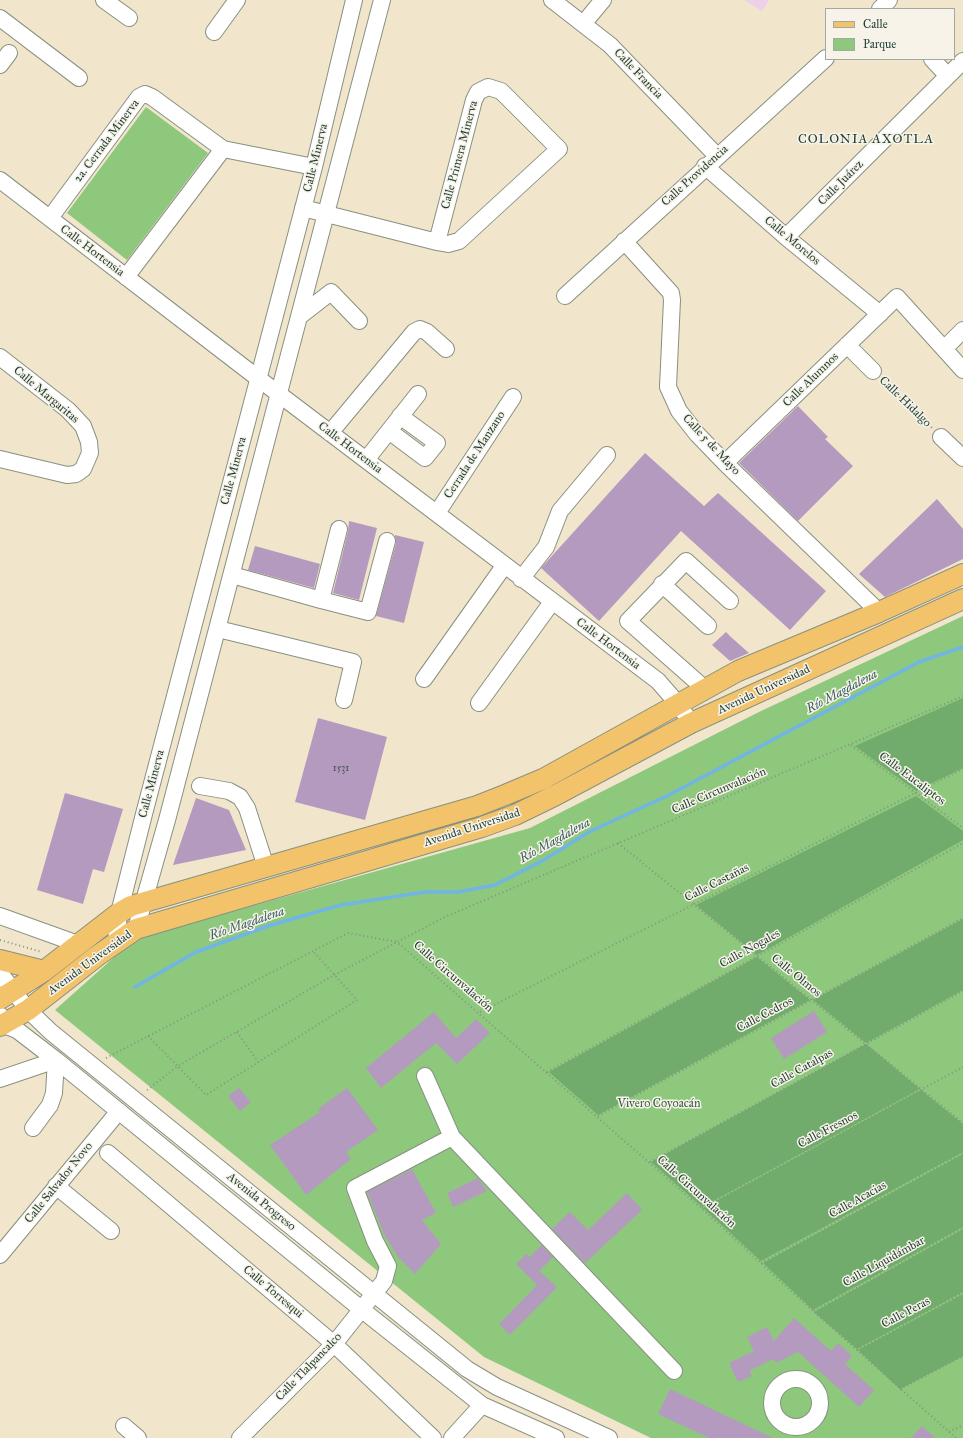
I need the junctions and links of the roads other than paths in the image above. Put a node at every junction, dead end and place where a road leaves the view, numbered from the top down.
1 (104, 0) edge
2 (238, 0) edge
3 (354, 0) edge
4 (382, 0) edge
5 (552, 0) edge
6 (604, 0) edge
7 (0, 18) edge
8 (129, 18) dead end
9 (583, 24) junction
10 (214, 32) dead end
11 (825, 59) edge
12 (933, 60) edge
13 (963, 61) edge
14 (948, 76) junction
15 (79, 78) dead end
16 (223, 149) junction
17 (711, 161) junction
18 (314, 166) junction
19 (0, 180) edge
20 (303, 208) junction
21 (53, 213) junction
22 (327, 214) junction
23 (786, 237) junction
24 (624, 241) junction
25 (437, 242) junction
26 (131, 271) junction
27 (565, 296) dead end
28 (880, 314) junction
29 (300, 316) junction
30 (359, 321) dead end
31 (963, 330) edge
32 (848, 345) junction
33 (944, 348) junction
34 (446, 349) dead end
35 (0, 357) edge
36 (963, 370) edge
37 (873, 371) road end
38 (259, 379) junction
39 (279, 394) junction
40 (418, 394) dead end
41 (513, 397) dead end
42 (400, 416) junction
43 (389, 431) junction
44 (330, 433) junction
45 (941, 437) road end
46 (607, 455) dead end
47 (963, 458) edge
48 (0, 459) edge
49 (366, 460) junction
50 (725, 463) junction
51 (437, 513) junction
52 (339, 529) dead end
53 (387, 541) dead end
54 (504, 566) junction
55 (963, 574) edge
56 (232, 575) junction
57 (521, 579) junction
58 (662, 584) junction
59 (963, 599) edge
60 (321, 600) junction
61 (730, 601) dead end
62 (552, 602) junction
63 (879, 612) junction
64 (708, 626) dead end
65 (218, 629) junction
66 (424, 679) dead end
67 (705, 689) junction
68 (344, 700) dead end
69 (479, 703) dead end
70 (678, 704) junction
71 (691, 723) junction
72 (200, 786) dead end
73 (144, 814) junction
74 (167, 820) junction
75 (266, 867) junction
76 (144, 902) junction
77 (119, 913) junction
78 (0, 916) edge
79 (136, 929) junction
80 (116, 942) junction
81 (78, 944) junction
82 (0, 960) edge
83 (44, 971) junction
84 (0, 973) edge
85 (7, 995) edge
86 (28, 1010) junction
87 (1, 1022) edge
88 (56, 1060) junction
89 (425, 1076) dead end
90 (0, 1079) edge
91 (119, 1111) junction
92 (33, 1128) dead end
93 (452, 1137) junction
94 (108, 1153) dead end
95 (56, 1186) junction
96 (271, 1211) junction
97 (258, 1226) junction
98 (111, 1231) dead end
99 (0, 1255) edge
100 (374, 1294) junction
101 (361, 1309) junction
102 (334, 1344) junction
103 (674, 1371) dead end
104 (482, 1405) junction
105 (541, 1407) junction
106 (805, 1425) junction
107 (124, 1426) dead end
108 (784, 1430) edge
109 (541, 1434) edge
110 (138, 1438) edge
111 (240, 1438) edge
112 (433, 1438) edge
113 (452, 1438) edge
114 (556, 1438) edge
115 (609, 1438) edge
116 (788, 1438) edge

1 - 8 street
2 - 10 street
3 - 18 street, Calle Minerva
4 - 22 street, Calle Minerva
5 - 9 street, Calle Francia
6 - 9 street
7 - 15 street
9 - 17 street, Calle Francia
11 - 17 street, Calle Providencia
12 - 14 street
13 - 14 street, Calle Juárez
14 - 23 street, Calle Juárez
16 - 18 street, 2a. Cerrada Minerva
16 - 21 street, 2a. Cerrada Minerva
16 - 26 street
17 - 23 street, Calle Morelos
17 - 24 street, Calle Providencia
18 - 20 street, Calle Minerva
19 - 21 street, Calle Hortensia
20 - 22 street, Calle Primera Minerva
20 - 38 street, Calle Minerva
21 - 26 street, Calle Hortensia
22 - 25 street, Calle Primera Minerva
22 - 29 street, Calle Minerva
23 - 28 street, Calle Morelos
24 - 27 street, Calle Providencia
24 - 50 street, Calle 5 de Mayo
25 - 25 street, Calle Primera Minerva
26 - 38 street, Calle Hortensia
28 - 32 street, Calle Alumnos
28 - 33 street, Calle Alumnos
29 - 30 street
29 - 39 street, Calle Minerva
31 - 33 street
32 - 37 street, Calle Hidalgo
32 - 50 street, Calle Alumnos
33 - 36 street
34 - 44 street
35 - 48 street, Calle Margaritas
38 - 39 street, Calle Hortensia
38 - 73 street, Calle Minerva
39 - 44 street, Calle Hortensia
39 - 56 street, Calle Minerva
40 - 42 street
41 - 51 street, Cerrada de Manzano
42 - 43 street
42 - 43 street
43 - 49 street
44 - 49 street, Calle Hortensia
45 - 47 street, Calle Hidalgo
46 - 57 street
49 - 51 street, Calle Hortensia
50 - 63 street, Calle 5 de Mayo
51 - 54 street, Calle Hortensia
52 - 60 street
53 - 60 street
54 - 57 street, Calle Hortensia
54 - 66 street
55 - 63 main road, Avenida Universidad
56 - 60 street
56 - 65 street, Calle Minerva
57 - 62 street, Calle Hortensia
58 - 61 street
58 - 64 street
58 - 67 street
59 - 71 main road, Avenida Universidad
62 - 69 street
62 - 70 street, Calle Hortensia
63 - 67 main road, Avenida Universidad
65 - 68 street
65 - 74 street, Calle Minerva
67 - 70 main road, Avenida Universidad
70 - 71 street, Calle Hortensia
70 - 75 main road, Avenida Universidad
71 - 79 main road, Avenida Universidad
72 - 75 street
73 - 74 street
73 - 77 street, Calle Minerva
74 - 76 street, Calle Minerva
75 - 76 main road, Avenida Universidad
76 - 77 main road, Avenida Universidad
76 - 79 street, Calle Minerva
77 - 80 street, Calle Minerva
77 - 81 main road, Avenida Universidad
78 - 81 street
79 - 80 main road, Avenida Universidad
80 - 86 main road, Avenida Universidad
81 - 83 main road, Avenida Universidad
82 - 83 main road
83 - 85 main road, Avenida Universidad
84 - 85 street, Avenida Progreso
85 - 86 street, Avenida Progreso
86 - 87 main road, Avenida Universidad
86 - 96 street, Avenida Progreso
87 - 88 street, Avenida Progreso
88 - 90 street
88 - 91 street, Avenida Progreso
88 - 92 street
89 - 93 street
91 - 95 street, Calle Salvador Novo
91 - 97 street, Avenida Progreso
93 - 100 street, Calle Tlalpancalco
93 - 103 street
94 - 102 street, Calle Torresqui
95 - 98 street
95 - 99 street, Calle Salvador Novo
96 - 97 street
96 - 100 street, Avenida Progreso
97 - 101 street, Avenida Progreso
100 - 101 street, Calle Tlalpancalco
100 - 105 street, Avenida Progreso
101 - 102 street, Calle Tlalpancalco
101 - 104 street, Avenida Progreso
102 - 111 street, Calle Tlalpancalco
102 - 112 street, Calle Torresqui
104 - 109 street, Avenida Progreso
104 - 113 street
105 - 109 street
105 - 115 street, Avenida Progreso
106 - 108 street
106 - 108 street
106 - 116 street
107 - 110 street
109 - 114 street, Avenida Progreso

